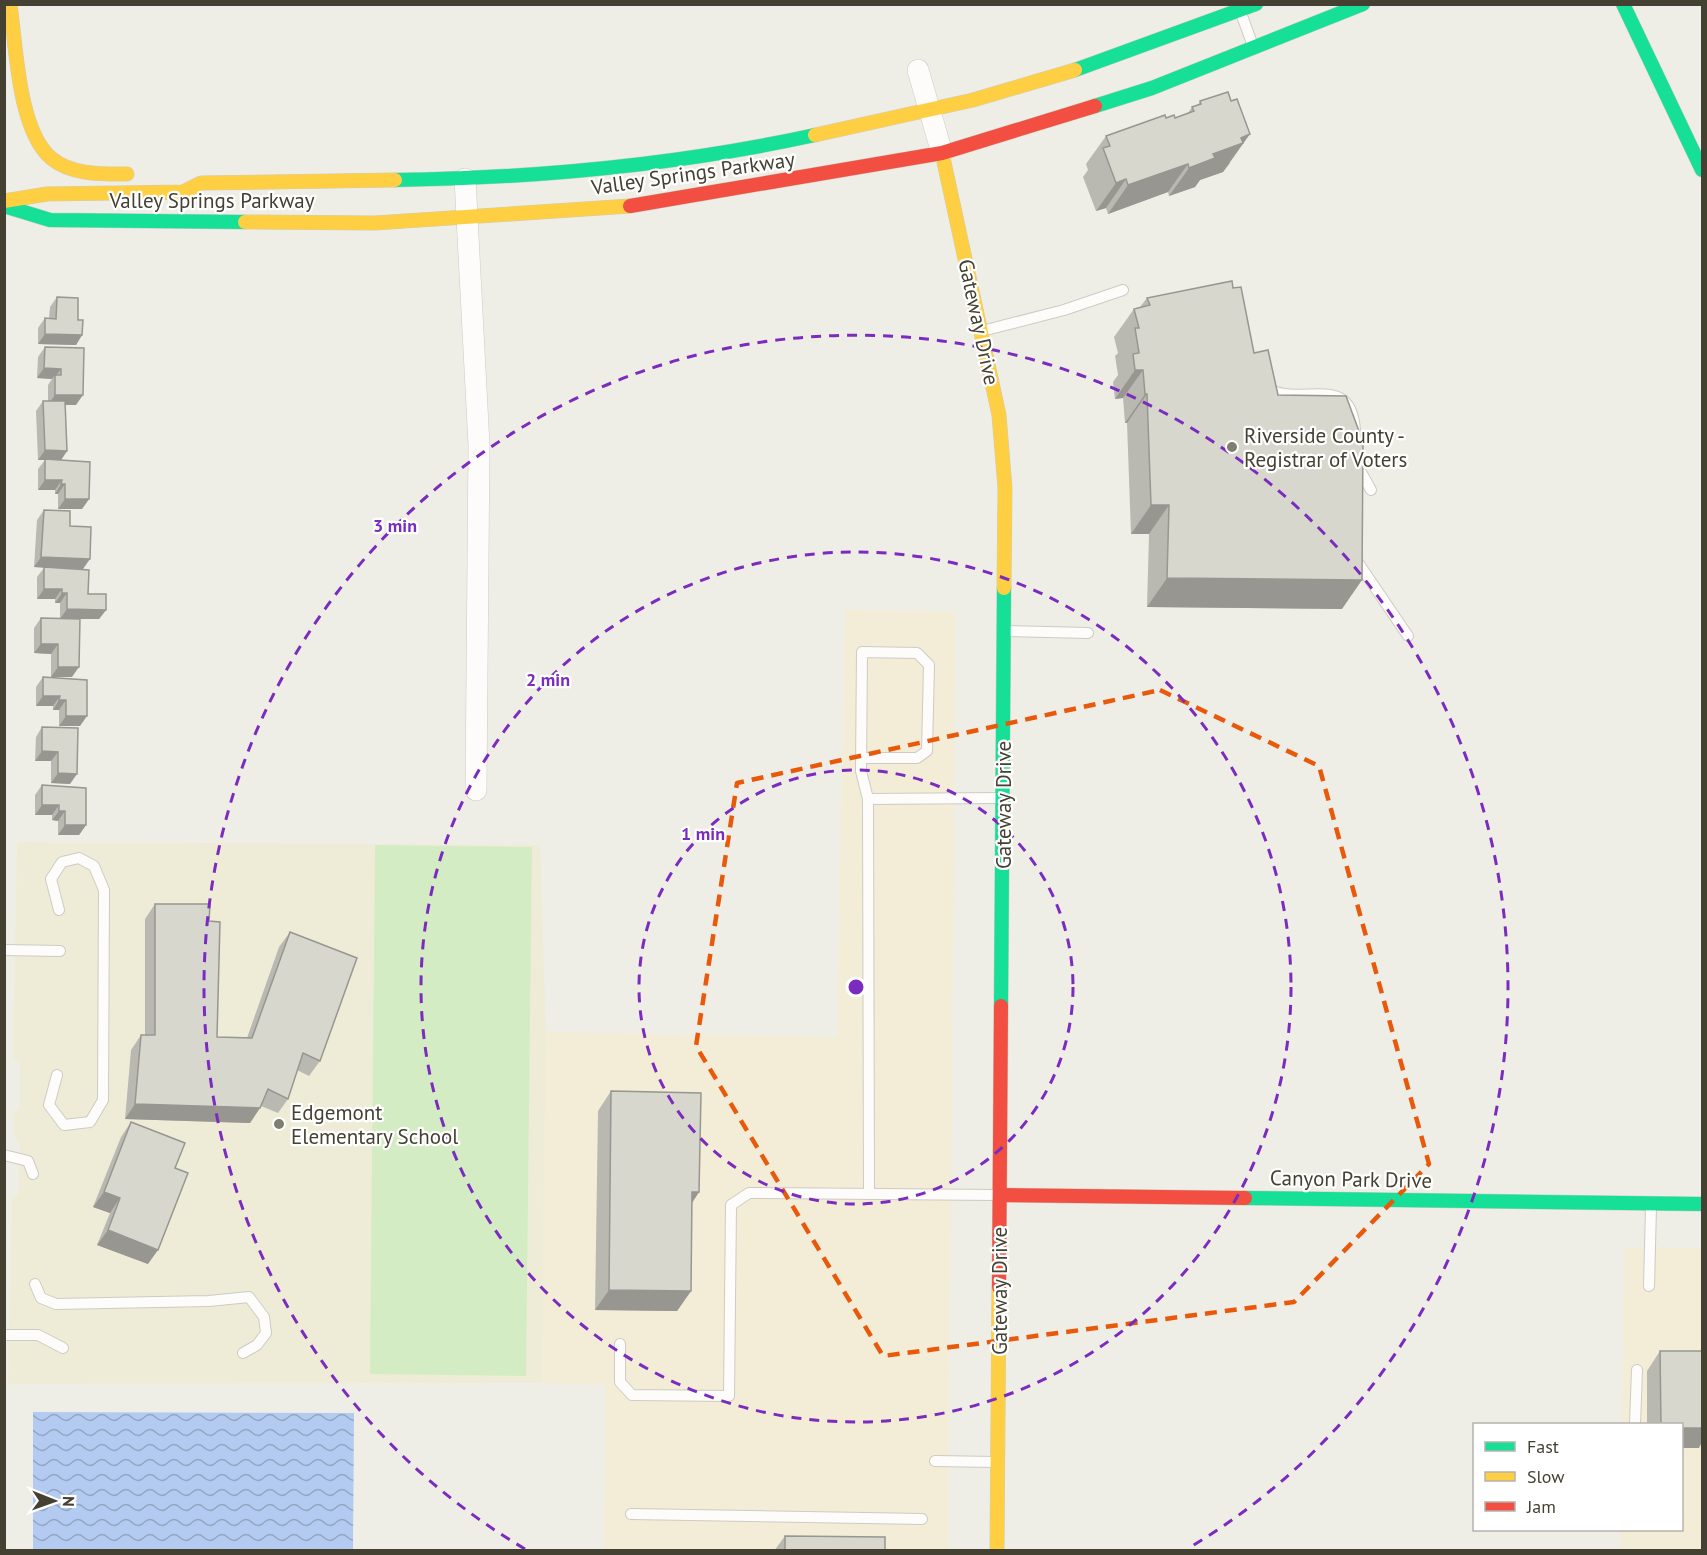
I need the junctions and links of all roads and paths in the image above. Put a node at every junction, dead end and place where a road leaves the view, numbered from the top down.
1 (10, 4) edge
2 (1256, 4) edge
3 (1363, 4) edge
4 (1623, 4) edge
5 (1239, 7) edge
6 (1254, 48) junction
7 (918, 70) dead end
8 (930, 110) junction
9 (942, 153) junction
10 (1702, 170) edge
11 (141, 174) dead end
12 (181, 174) dead end
13 (465, 179) junction
14 (201, 183) junction
15 (4, 201) edge
16 (4, 206) edge
17 (467, 218) junction
18 (1123, 290) dead end
19 (982, 331) junction
20 (1271, 390) edge
21 (1357, 466) junction
22 (1357, 490) edge
23 (1371, 490) dead end
24 (1357, 549) edge
25 (1004, 630) junction
26 (1088, 633) dead end
27 (1408, 636) dead end
28 (861, 758) junction
29 (476, 790) dead end
30 (1003, 798) junction
31 (868, 799) junction
32 (59, 910) dead end
33 (4, 950) edge
34 (60, 951) dead end
35 (57, 1076) dead end
36 (4, 1155) edge
37 (33, 1174) dead end
38 (869, 1194) junction
39 (1000, 1195) junction
40 (1651, 1203) junction
41 (1702, 1204) edge
42 (35, 1284) dead end
43 (1649, 1286) dead end
44 (4, 1335) edge
45 (620, 1344) dead end
46 (63, 1348) dead end
47 (243, 1353) dead end
48 (1636, 1370) dead end
49 (1635, 1423) edge
50 (935, 1461) dead end
51 (998, 1462) junction
52 (631, 1514) dead end
53 (922, 1519) dead end
54 (997, 1551) edge

1 - 11 street
2 - 5 street, Valley Springs Parkway
3 - 6 street, Valley Springs Parkway
4 - 10 street
5 - 6 lane
5 - 8 street, Valley Springs Parkway
6 - 9 street, Valley Springs Parkway
7 - 8 street, Gateway Drive
8 - 9 street, Gateway Drive
8 - 13 street, Valley Springs Parkway
9 - 17 street, Valley Springs Parkway
9 - 19 street, Gateway Drive
12 - 14 street
13 - 14 street, Valley Springs Parkway
13 - 17 street
14 - 15 street, Valley Springs Parkway
16 - 17 street, Valley Springs Parkway
17 - 29 street
18 - 19 lane
19 - 25 street, Gateway Drive
20 - 21 lane
21 - 22 lane
21 - 23 lane
24 - 27 lane
25 - 26 lane
25 - 30 street, Gateway Drive
28 - 28 lane
28 - 31 lane
30 - 31 lane
30 - 39 street, Gateway Drive
31 - 38 lane
32 - 35 lane
33 - 34 lane
36 - 37 lane
38 - 39 lane
38 - 45 lane
39 - 40 street, Canyon Park Drive
39 - 51 street, Gateway Drive
40 - 41 street, Canyon Park Drive
40 - 43 lane
42 - 47 lane
44 - 46 lane
48 - 49 lane
50 - 51 lane
51 - 54 street, Gateway Drive
52 - 53 lane

